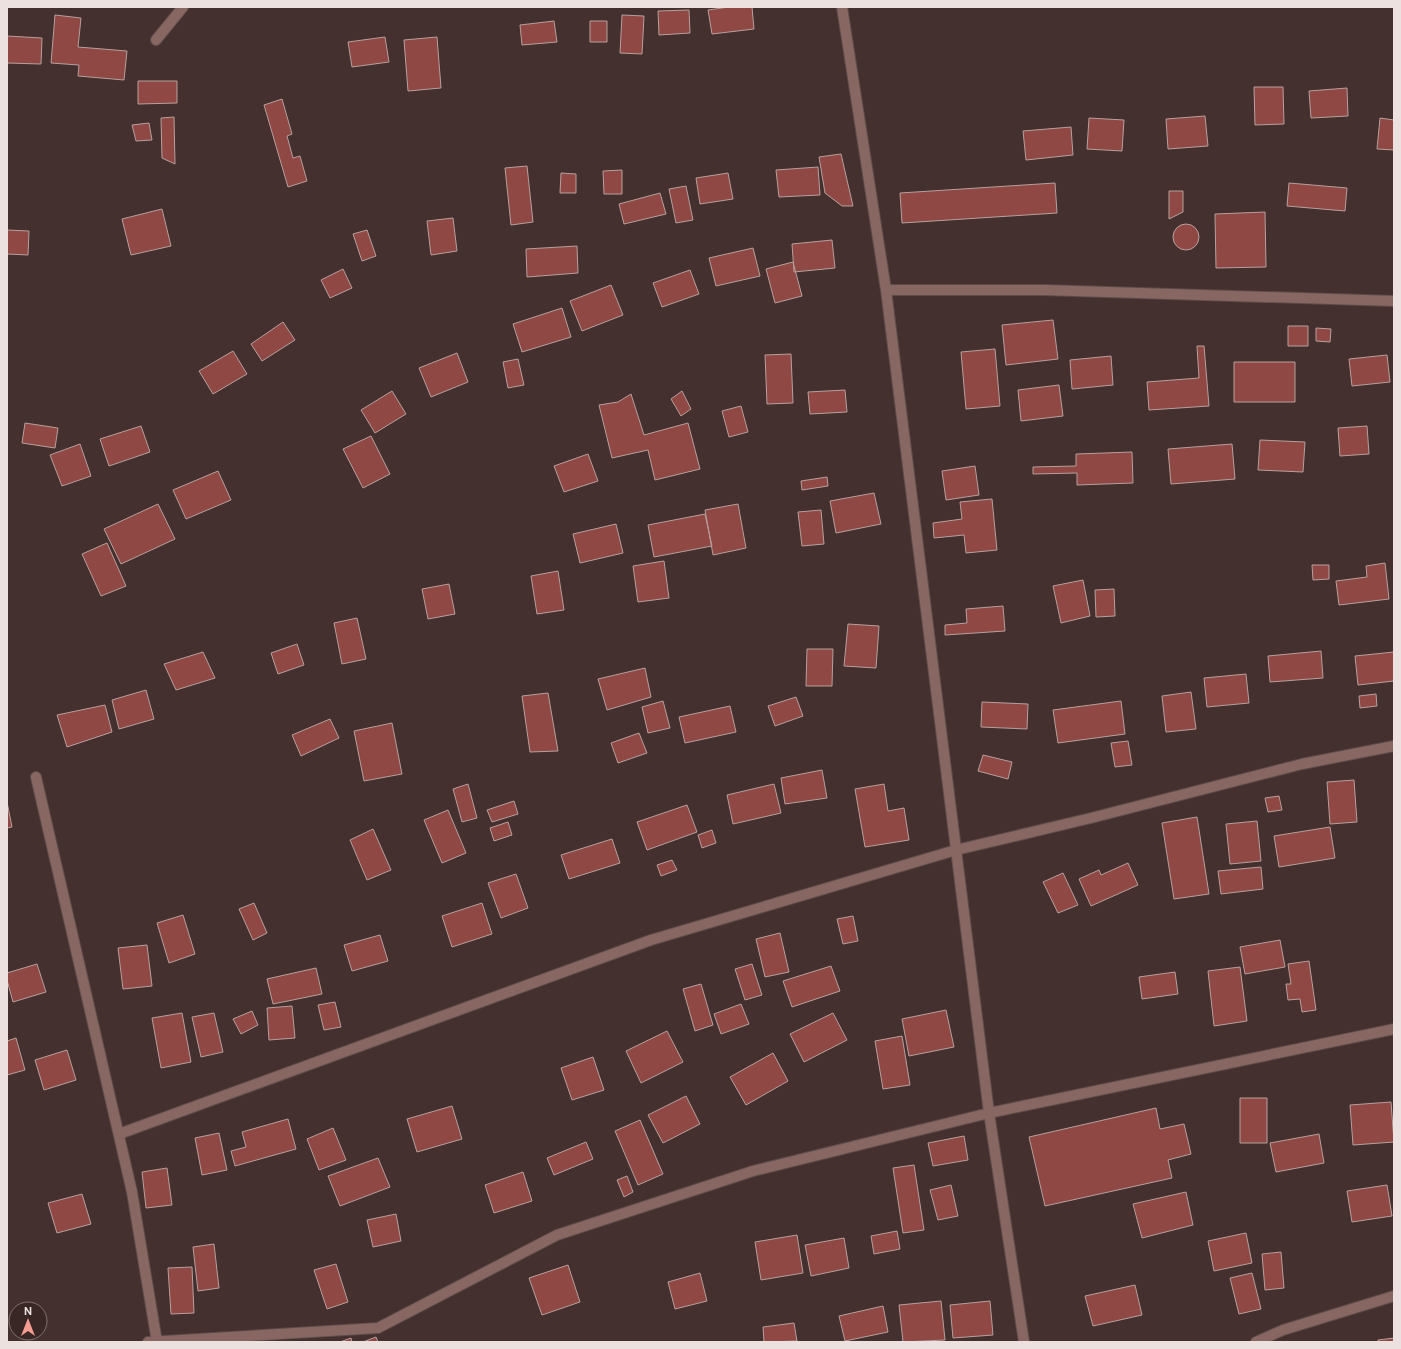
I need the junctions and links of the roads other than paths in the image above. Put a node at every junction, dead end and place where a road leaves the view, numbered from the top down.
1 (183, 7) edge
2 (842, 7) edge
3 (156, 40) dead end
4 (886, 290) junction
5 (1394, 300) edge
6 (1394, 746) edge
7 (36, 777) dead end
8 (956, 850) junction
9 (1394, 1029) edge
10 (989, 1113) junction
11 (119, 1134) junction
12 (1394, 1296) edge
13 (154, 1342) edge
14 (1024, 1342) edge
15 (1256, 1342) edge

1 - 3 street
2 - 4 street
4 - 5 street
4 - 8 street
6 - 8 street
7 - 11 street
8 - 10 street
8 - 11 street
9 - 10 street
10 - 13 street
10 - 14 street
11 - 13 street
12 - 15 street

